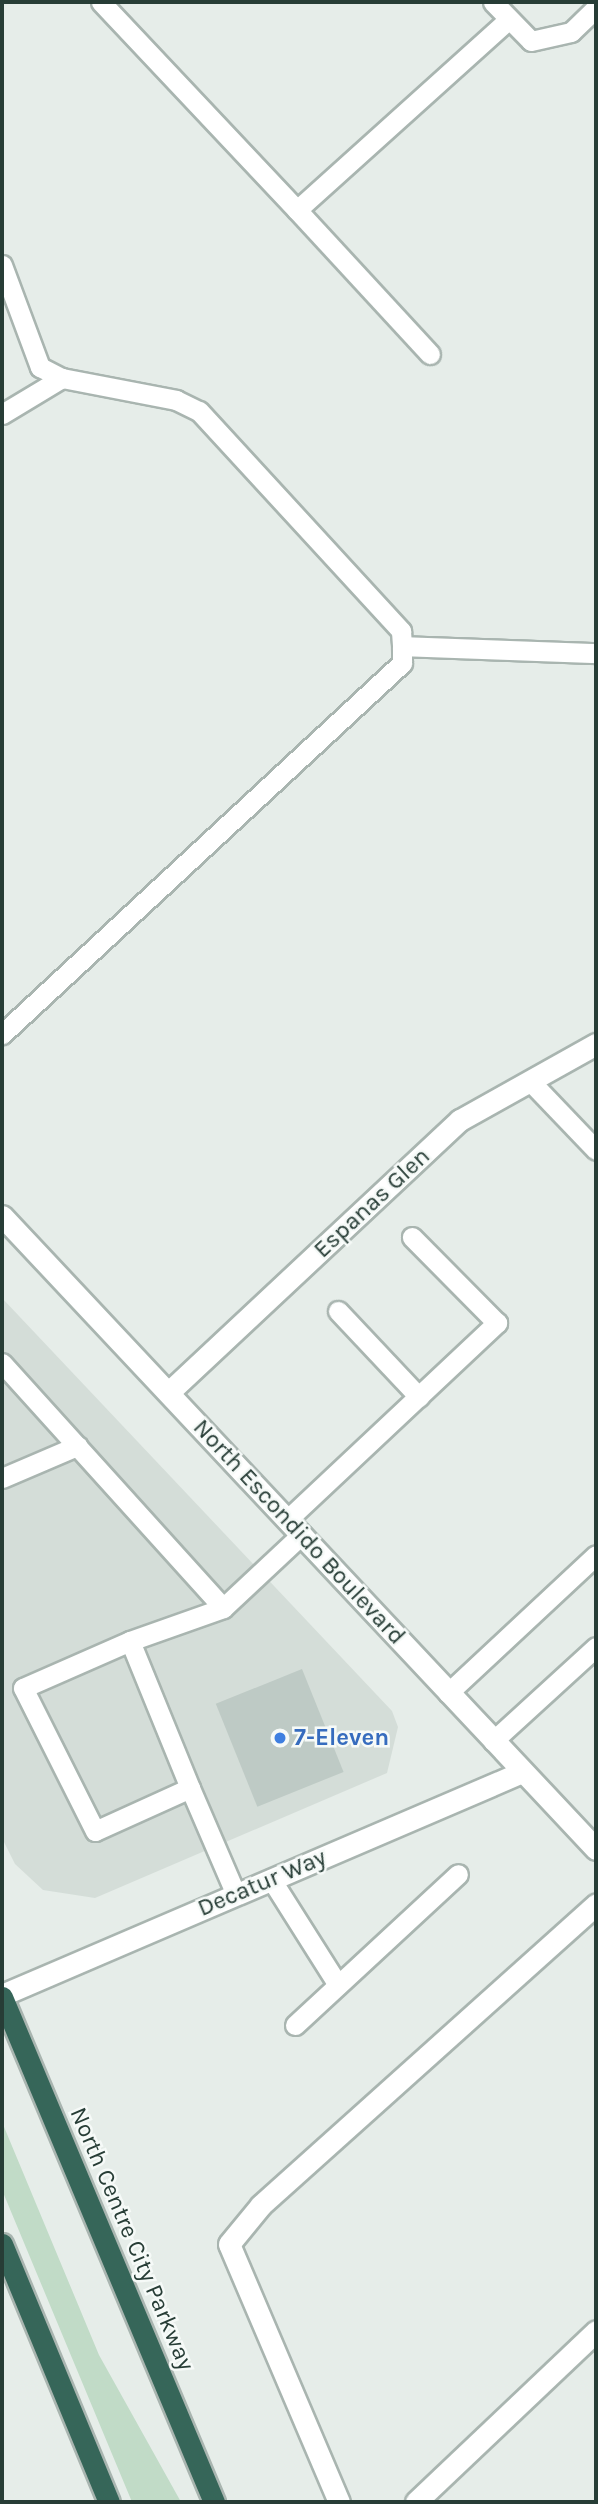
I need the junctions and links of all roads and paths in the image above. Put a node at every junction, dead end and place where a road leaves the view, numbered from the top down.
1 (101, 2) edge
2 (493, 2) edge
3 (596, 8) edge
4 (509, 19) junction
5 (297, 210) junction
6 (2, 265) edge
7 (430, 354) dead end
8 (62, 378) junction
9 (2, 414) edge
10 (402, 646) junction
11 (596, 653) edge
12 (2, 1034) edge
13 (596, 1044) edge
14 (530, 1081) junction
15 (596, 1150) edge
16 (2, 1216) edge
17 (412, 1237) dead end
18 (338, 1311) dead end
19 (2, 1363) edge
20 (169, 1392) junction
21 (419, 1397) junction
22 (76, 1446) junction
23 (2, 1478) edge
24 (295, 1527) junction
25 (596, 1555) edge
26 (223, 1608) junction
27 (130, 1641) junction
28 (596, 1647) edge
29 (448, 1693) junction
30 (493, 1741) junction
31 (523, 1772) junction
32 (190, 1788) junction
33 (595, 1844) edge
34 (458, 1874) dead end
35 (271, 1880) junction
36 (236, 1895) junction
37 (596, 1905) edge
38 (338, 1985) junction
39 (2, 1996) edge
40 (295, 2025) dead end
41 (2, 2244) edge
42 (596, 2331) edge
43 (109, 2502) edge
44 (214, 2502) edge
45 (339, 2502) edge
46 (416, 2502) edge

1 - 5 lane
2 - 4 lane
3 - 4 lane
4 - 5 lane
5 - 7 lane
6 - 8 lane
8 - 9 lane
8 - 10 lane
10 - 11 lane
10 - 12 lane
13 - 14 street, Espanas Glen
14 - 15 lane
14 - 20 street, Espanas Glen
16 - 20 street, North Escondido Boulevard
17 - 21 lane
18 - 21 lane
19 - 22 lane
20 - 24 street, North Escondido Boulevard
21 - 24 lane
22 - 23 lane
22 - 26 lane
24 - 26 lane
24 - 29 street, North Escondido Boulevard
25 - 29 lane
26 - 27 lane
27 - 32 lane
27 - 32 lane
28 - 30 lane
29 - 30 street, North Escondido Boulevard
30 - 31 street, North Escondido Boulevard
31 - 33 street, North Escondido Boulevard
31 - 35 street, Decatur Way
32 - 36 lane
34 - 38 lane
35 - 36 street, Decatur Way
35 - 38 lane
36 - 39 street, Decatur Way
37 - 45 street
38 - 40 lane
39 - 44 highway, North Centre City Parkway
41 - 43 highway
42 - 46 street

